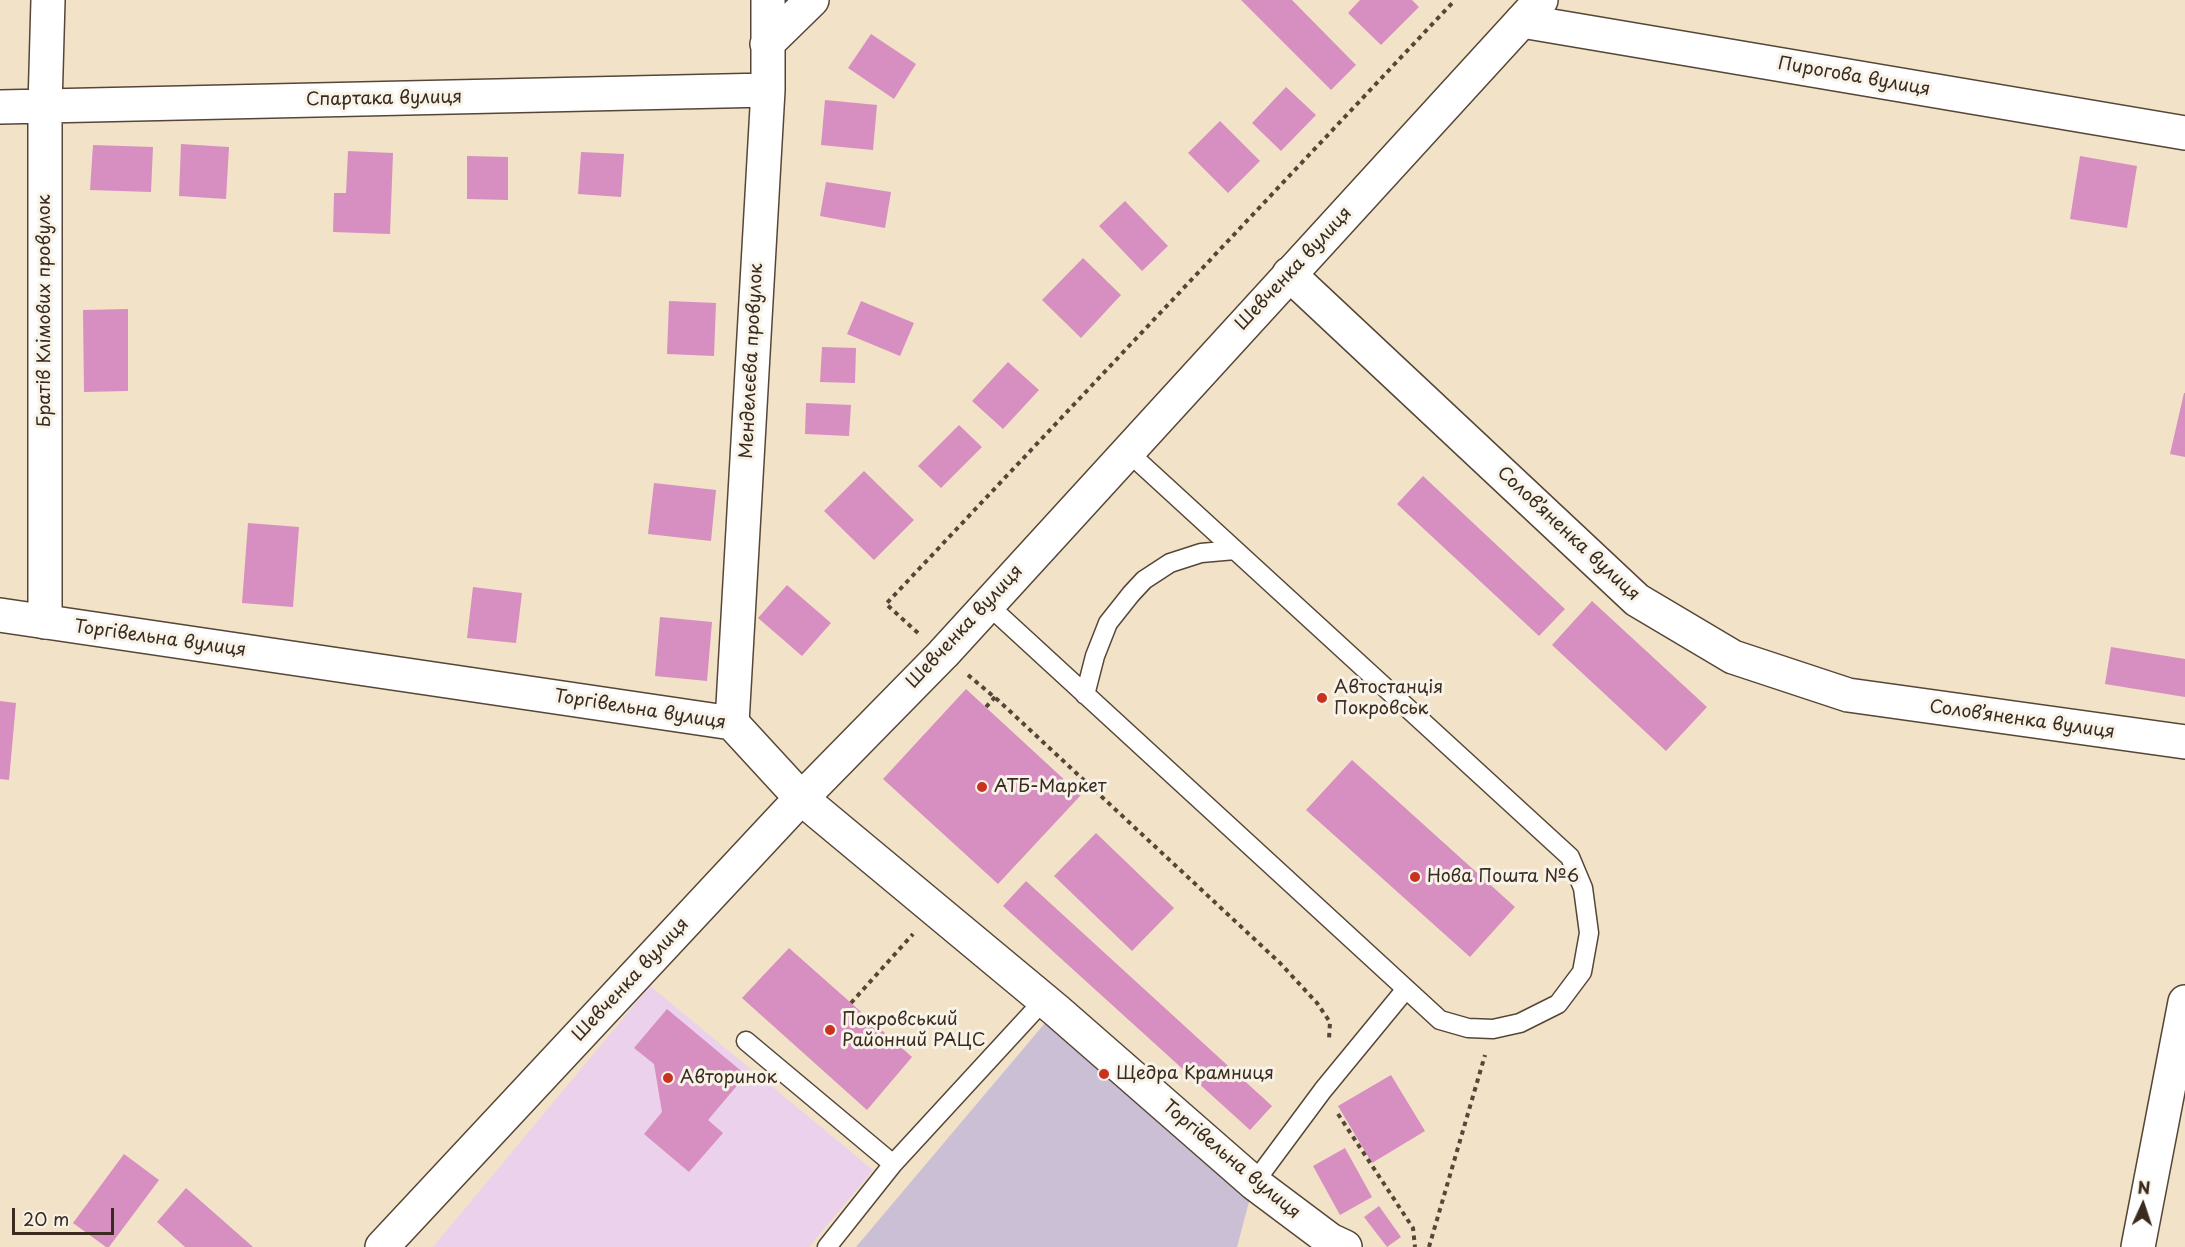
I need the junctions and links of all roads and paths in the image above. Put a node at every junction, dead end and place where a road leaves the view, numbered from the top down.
1 (48, 0) edge
2 (768, 0) edge
3 (812, 0) edge
4 (1455, 0) edge
5 (1532, 10) edge
6 (767, 44) junction
7 (768, 90) junction
8 (45, 106) junction
9 (0, 107) edge
10 (2185, 133) edge
11 (1289, 274) junction
12 (1127, 451) junction
13 (1235, 550) junction
14 (987, 604) junction
15 (0, 615) edge
16 (45, 622) junction
17 (943, 654) junction
18 (1084, 695) junction
19 (995, 698) junction
20 (986, 707) dead end
21 (732, 723) junction
22 (2185, 742) edge
23 (801, 798) junction
24 (935, 909) junction
25 (1406, 989) junction
26 (1044, 1000) junction
27 (2185, 1002) edge
28 (851, 1003) dead end
29 (1492, 1029) junction
30 (746, 1041) dead end
31 (1323, 1090) junction
32 (893, 1164) junction
33 (1254, 1183) junction
34 (382, 1247) edge
35 (827, 1247) edge
36 (1345, 1247) edge
37 (1415, 1247) edge
38 (1429, 1247) edge
39 (2138, 1247) edge

1 - 8 street, Братів Клімових провулок
2 - 6 street, Менделєєва провулок
3 - 6 street
4 - 17 path
5 - 10 street, Пирогова вулиця
5 - 11 street, Шевченка вулиця
6 - 7 street, Менделєєва провулок
7 - 8 street, Спартака вулиця
7 - 21 street, Менделєєва провулок
8 - 9 street, Спартака вулиця
8 - 16 street, Братів Клімових провулок
11 - 12 street, Шевченка вулиця
11 - 22 street, Солов’яненка вулиця
12 - 13 lane
12 - 14 street, Шевченка вулиця
13 - 18 lane
13 - 29 lane
14 - 17 street, Шевченка вулиця
14 - 18 lane
15 - 16 street, Торгівельна вулиця
16 - 21 street, Торгівельна вулиця
17 - 19 path
17 - 23 street, Шевченка вулиця
18 - 25 lane
19 - 20 path
19 - 31 path
21 - 23 street, Торгівельна вулиця
23 - 24 street, Торгівельна вулиця
23 - 34 street, Шевченка вулиця
24 - 26 street, Торгівельна вулиця
24 - 28 path
25 - 29 lane
25 - 31 lane
26 - 32 lane
26 - 33 street, Торгівельна вулиця
27 - 39 street
29 - 38 path
30 - 32 lane
31 - 33 lane
31 - 37 path
32 - 35 lane
33 - 36 street, Торгівельна вулиця

